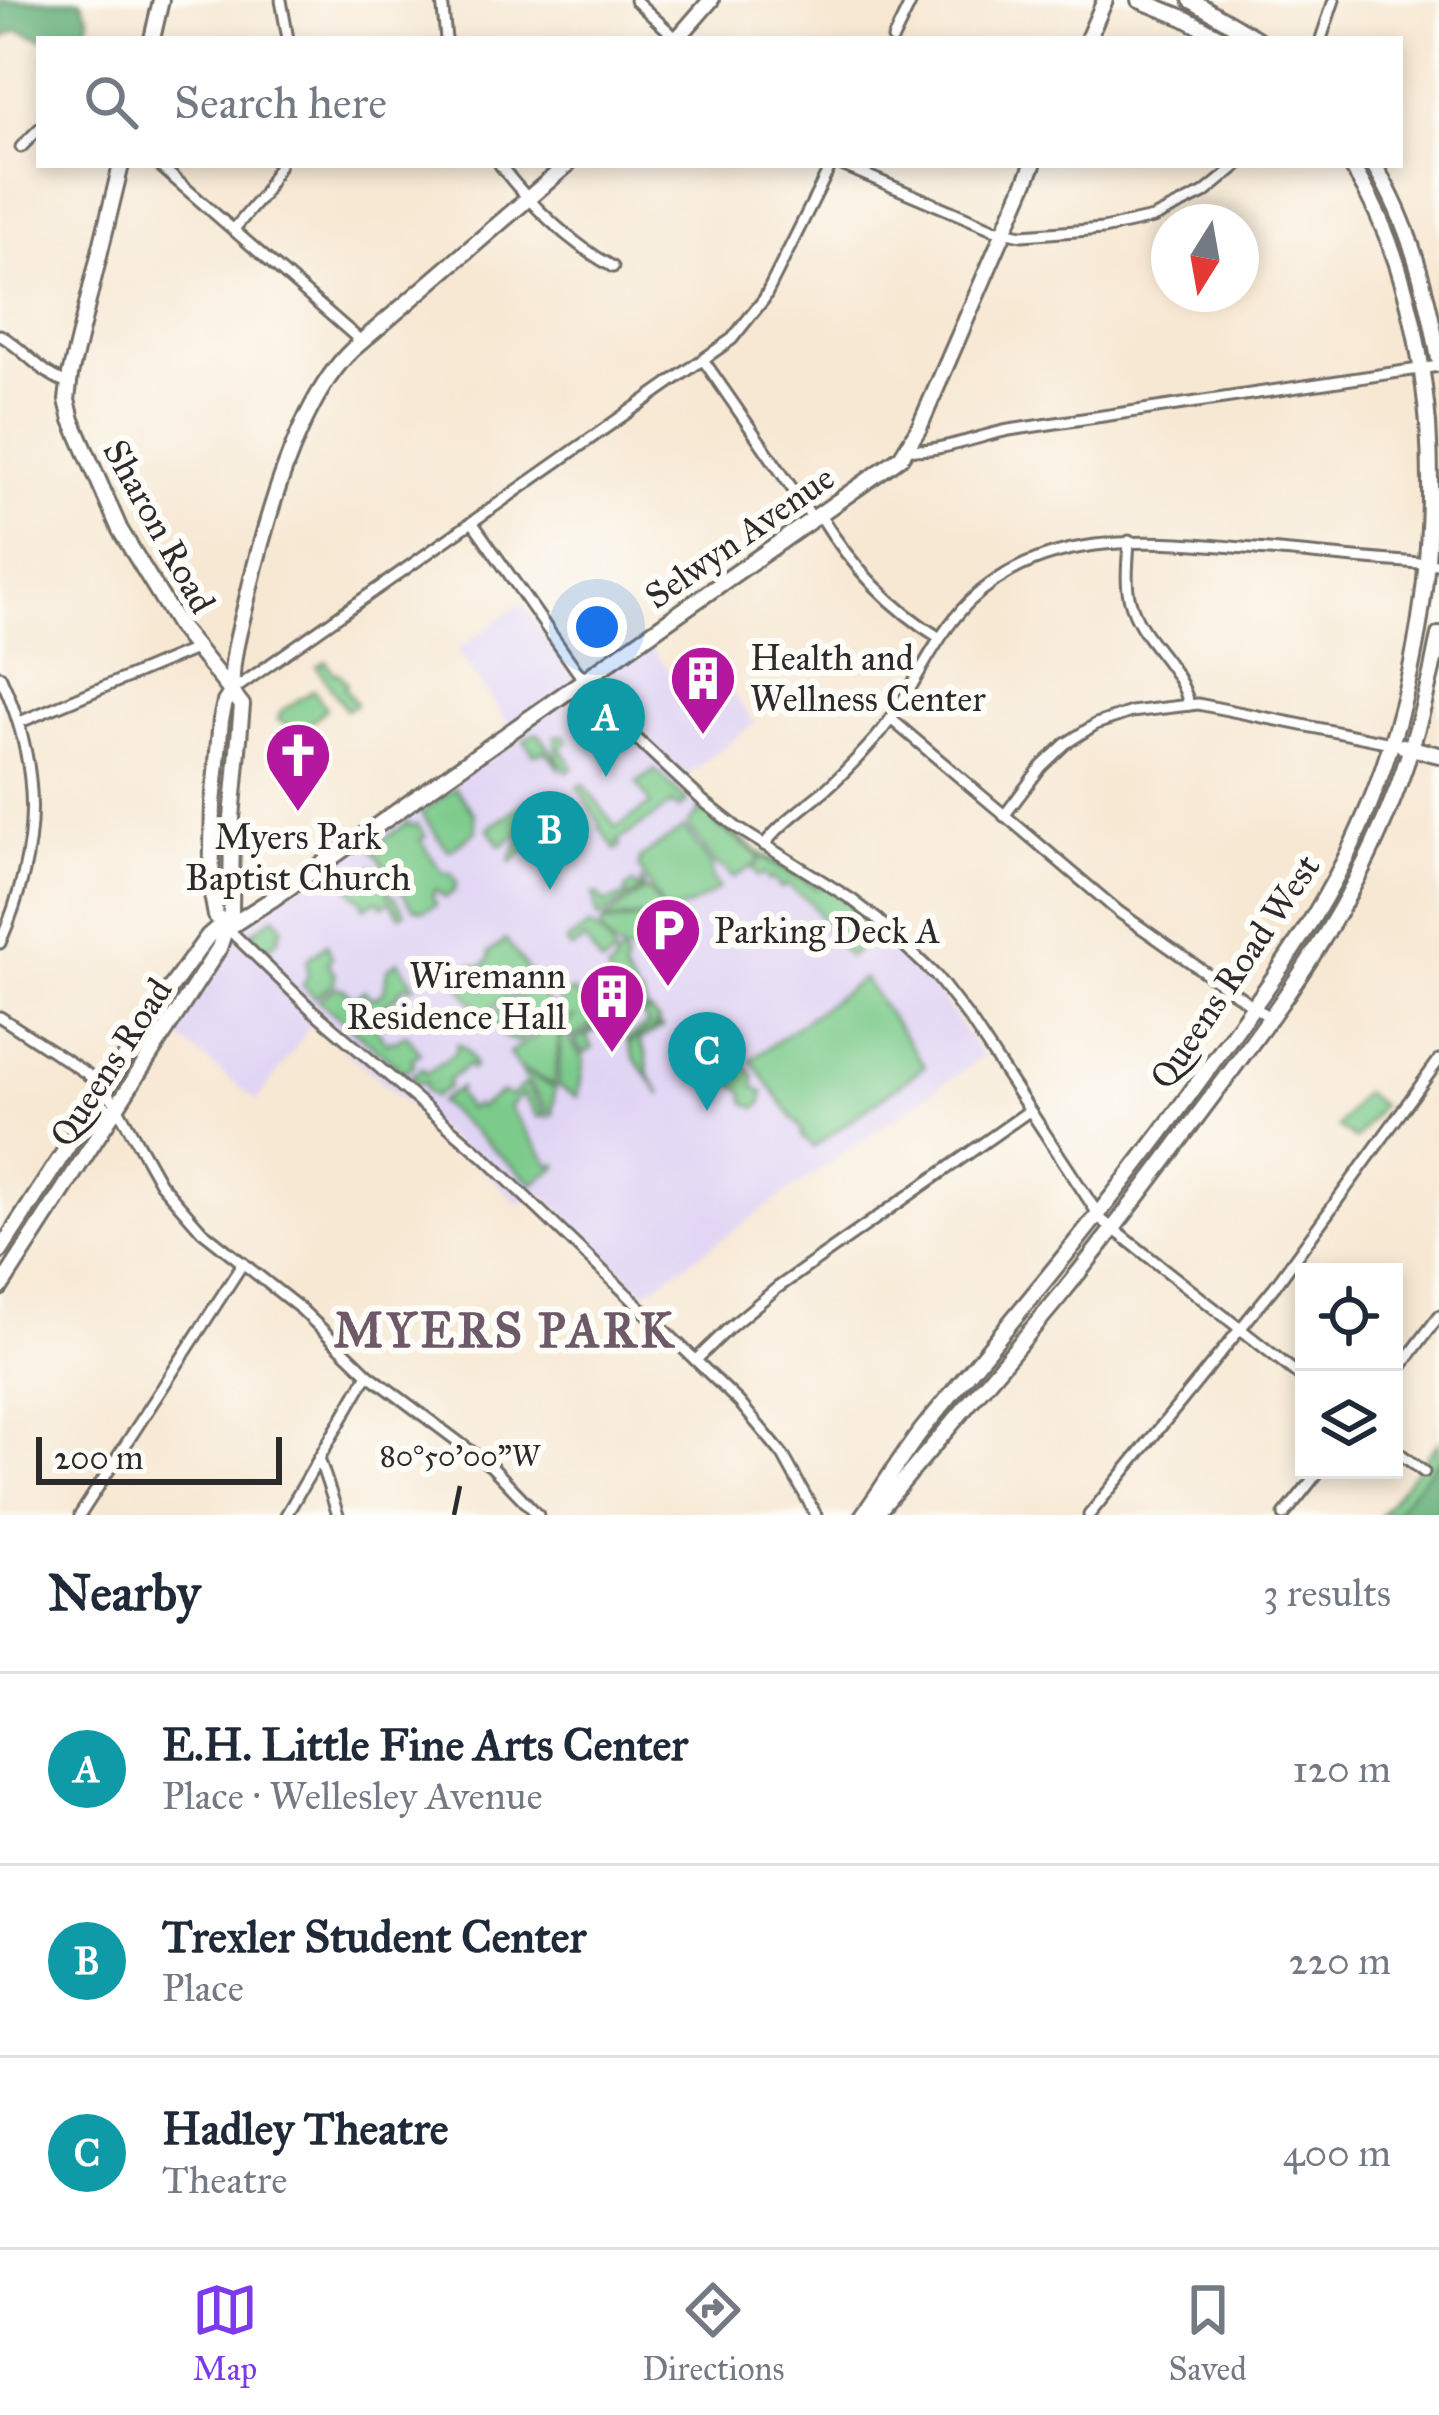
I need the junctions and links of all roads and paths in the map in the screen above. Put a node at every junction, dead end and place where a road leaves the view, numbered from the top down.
1 (161, 0) edge
2 (281, 0) edge
3 (442, 0) edge
4 (635, 0) edge
5 (711, 0) edge
6 (912, 0) edge
7 (1106, 0) edge
8 (1139, 0) edge
9 (1191, 0) edge
10 (1334, 0) edge
11 (153, 36) edge
12 (287, 36) edge
13 (446, 36) edge
14 (674, 36) edge
15 (680, 36) edge
16 (894, 36) edge
17 (1089, 36) edge
18 (1217, 36) edge
19 (1253, 36) edge
20 (1322, 36) edge
21 (36, 132) edge
22 (21, 147) dead end
23 (120, 168) edge
24 (162, 168) edge
25 (276, 168) edge
26 (503, 168) edge
27 (564, 168) edge
28 (829, 168) edge
29 (849, 168) edge
30 (1033, 168) edge
31 (1235, 168) edge
32 (1353, 168) edge
33 (1375, 168) edge
34 (529, 199) junction
35 (234, 230) junction
36 (1004, 232) junction
37 (614, 267) dead end
38 (0, 335) edge
39 (362, 342) junction
40 (704, 361) junction
41 (1439, 363) edge
42 (1421, 369) junction
43 (69, 383) junction
44 (909, 448) junction
45 (817, 518) junction
46 (473, 523) junction
47 (1129, 541) junction
48 (1434, 563) edge
49 (1439, 635) edge
50 (940, 638) junction
51 (195, 649) junction
52 (0, 676) edge
53 (584, 681) junction
54 (232, 691) junction
55 (1189, 705) junction
56 (891, 719) junction
57 (20, 722) junction
58 (1393, 744) junction
59 (1412, 747) junction
60 (1439, 755) edge
61 (1004, 816) junction
62 (764, 845) junction
63 (212, 889) junction
64 (227, 928) junction
65 (0, 943) edge
66 (197, 950) junction
67 (1253, 1006) junction
68 (0, 1016) edge
69 (1269, 1017) junction
70 (1439, 1060) edge
71 (104, 1090) junction
72 (117, 1107) junction
73 (1029, 1111) junction
74 (1098, 1215) junction
75 (1112, 1229) junction
76 (0, 1254) edge
77 (243, 1263) junction
78 (14, 1266) junction
79 (0, 1288) edge
80 (1439, 1316) edge
81 (1241, 1330) junction
82 (696, 1360) junction
83 (1398, 1371) edge
84 (1295, 1372) edge
85 (368, 1374) junction
86 (1403, 1456) edge
87 (319, 1458) junction
88 (1424, 1472) dead end
89 (1313, 1479) edge
90 (304, 1484) junction
91 (329, 1487) junction
92 (80, 1515) edge
93 (286, 1515) edge
94 (338, 1515) edge
95 (538, 1515) edge
96 (816, 1515) edge
97 (863, 1515) edge
98 (875, 1515) edge
99 (1089, 1515) edge
100 (1284, 1515) edge

1 - 11 street
2 - 12 street
3 - 13 street
4 - 14 street
5 - 15 street
6 - 16 street
7 - 17 street
8 - 18 street
9 - 19 street
10 - 20 street
21 - 22 street
23 - 43 street, Sharon Road
24 - 35 street
25 - 35 street
26 - 34 street
27 - 34 street
28 - 40 street
29 - 36 street
30 - 36 street, Selwyn Avenue
31 - 36 street
32 - 42 street, Queens Road West
33 - 41 street
34 - 37 street
34 - 39 street
35 - 39 street
36 - 44 street, Selwyn Avenue
38 - 43 street
39 - 54 street
40 - 45 street
40 - 46 street
41 - 42 street
42 - 44 street
42 - 48 street, Queens Road West
43 - 51 street, Sharon Road
44 - 45 street, Selwyn Avenue
45 - 50 street
45 - 53 street, Selwyn Avenue
46 - 53 street
46 - 54 street
47 - 48 street
47 - 50 street
47 - 55 street
48 - 58 street, Queens Road West
49 - 59 street, Queens Road West
50 - 56 street
51 - 54 street, Sharon Road
51 - 57 street
52 - 57 street
53 - 62 street
53 - 64 street, Selwyn Avenue
54 - 63 street
54 - 64 street, Queens Road
55 - 58 street
55 - 61 street
56 - 61 street
56 - 62 street
57 - 65 street
58 - 59 street
58 - 67 street, Queens Road West
59 - 60 street
59 - 69 street, Queens Road West
61 - 67 street
62 - 73 street
63 - 64 street
63 - 66 street
64 - 66 street, Queens Road
64 - 72 street, Queens Road
64 - 82 street
66 - 71 street, Queens Road
67 - 69 street
67 - 74 street, Queens Road West
68 - 71 street
69 - 75 street, Queens Road West
70 - 81 street
71 - 72 street
71 - 76 street, Queens Road
72 - 77 street
72 - 78 street, Queens Road
73 - 74 street
73 - 82 street
74 - 75 street
74 - 97 street, Queens Road West
75 - 81 street
75 - 98 street, Queens Road West
76 - 78 street
77 - 85 street
77 - 92 street
78 - 79 street, Queens Road
80 - 83 street
81 - 84 street
81 - 99 street
82 - 96 street
85 - 87 street
85 - 95 street
86 - 88 street
87 - 90 street
87 - 91 street
89 - 100 street
90 - 91 street
90 - 93 street
91 - 94 street

